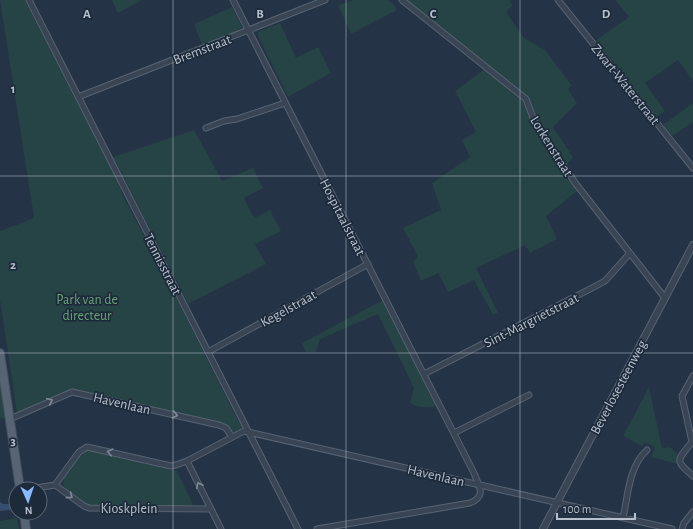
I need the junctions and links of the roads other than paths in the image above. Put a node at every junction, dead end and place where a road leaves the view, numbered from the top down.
1 (29, 0) edge
2 (233, 0) edge
3 (325, 0) edge
4 (402, 0) edge
5 (558, 0) edge
6 (248, 30) junction
7 (78, 97) junction
8 (285, 103) junction
9 (206, 128) dead end
10 (693, 168) edge
11 (693, 245) edge
12 (630, 253) junction
13 (368, 264) junction
14 (665, 298) junction
15 (208, 352) junction
16 (0, 353) edge
17 (424, 374) junction
18 (693, 376) edge
19 (529, 395) dead end
20 (10, 419) junction
21 (249, 432) junction
22 (454, 433) junction
23 (232, 437) junction
24 (647, 450) dead end
25 (187, 461) junction
26 (693, 476) edge
27 (19, 481) edge
28 (478, 484) junction
29 (55, 485) junction
30 (48, 486) edge
31 (557, 502) junction
32 (210, 509) junction
33 (693, 512) edge
34 (624, 518) junction
35 (341, 527) edge
36 (220, 529) edge
37 (298, 529) edge
38 (317, 529) edge
39 (543, 529) edge
40 (672, 529) edge
41 (682, 529) edge

1 - 7 street, Tennisstraat
2 - 6 street, Hospitaalstraat
3 - 6 street, Bremstraat
4 - 12 street, Lorkenstraat
5 - 10 street, Zwart-Waterstraat
6 - 7 street, Bremstraat
6 - 8 street, Hospitaalstraat
7 - 15 street, Tennisstraat
8 - 9 street
8 - 13 street, Hospitaalstraat
11 - 14 street, Beverlosesteenweg
12 - 14 street, Lorkenstraat
12 - 17 street, Sint-Margrietstraat
13 - 15 street, Kegelstraat
13 - 17 street, Hospitaalstraat
14 - 31 street, Beverlosesteenweg
15 - 21 street, Tennisstraat
16 - 20 main road
17 - 22 street, Hospitaalstraat
18 - 26 street
19 - 22 street
20 -> 23 street, Havenlaan
20 - 27 main road
21 - 23 street
21 - 28 street, Havenlaan
21 - 37 street, Tennisstraat
22 - 28 street, Hospitaalstraat
23 - 25 street
24 - 34 street
25 -> 29 street
32 -> 25 street
28 - 31 street, Havenlaan
28 - 35 street
29 - 30 street
29 -> 32 street, Kioskplein
31 - 34 street, Havenlaan
31 - 39 street, Beverlosesteenweg
32 - 36 street
33 - 41 street
34 - 40 street, Havenlaan
35 - 38 street

